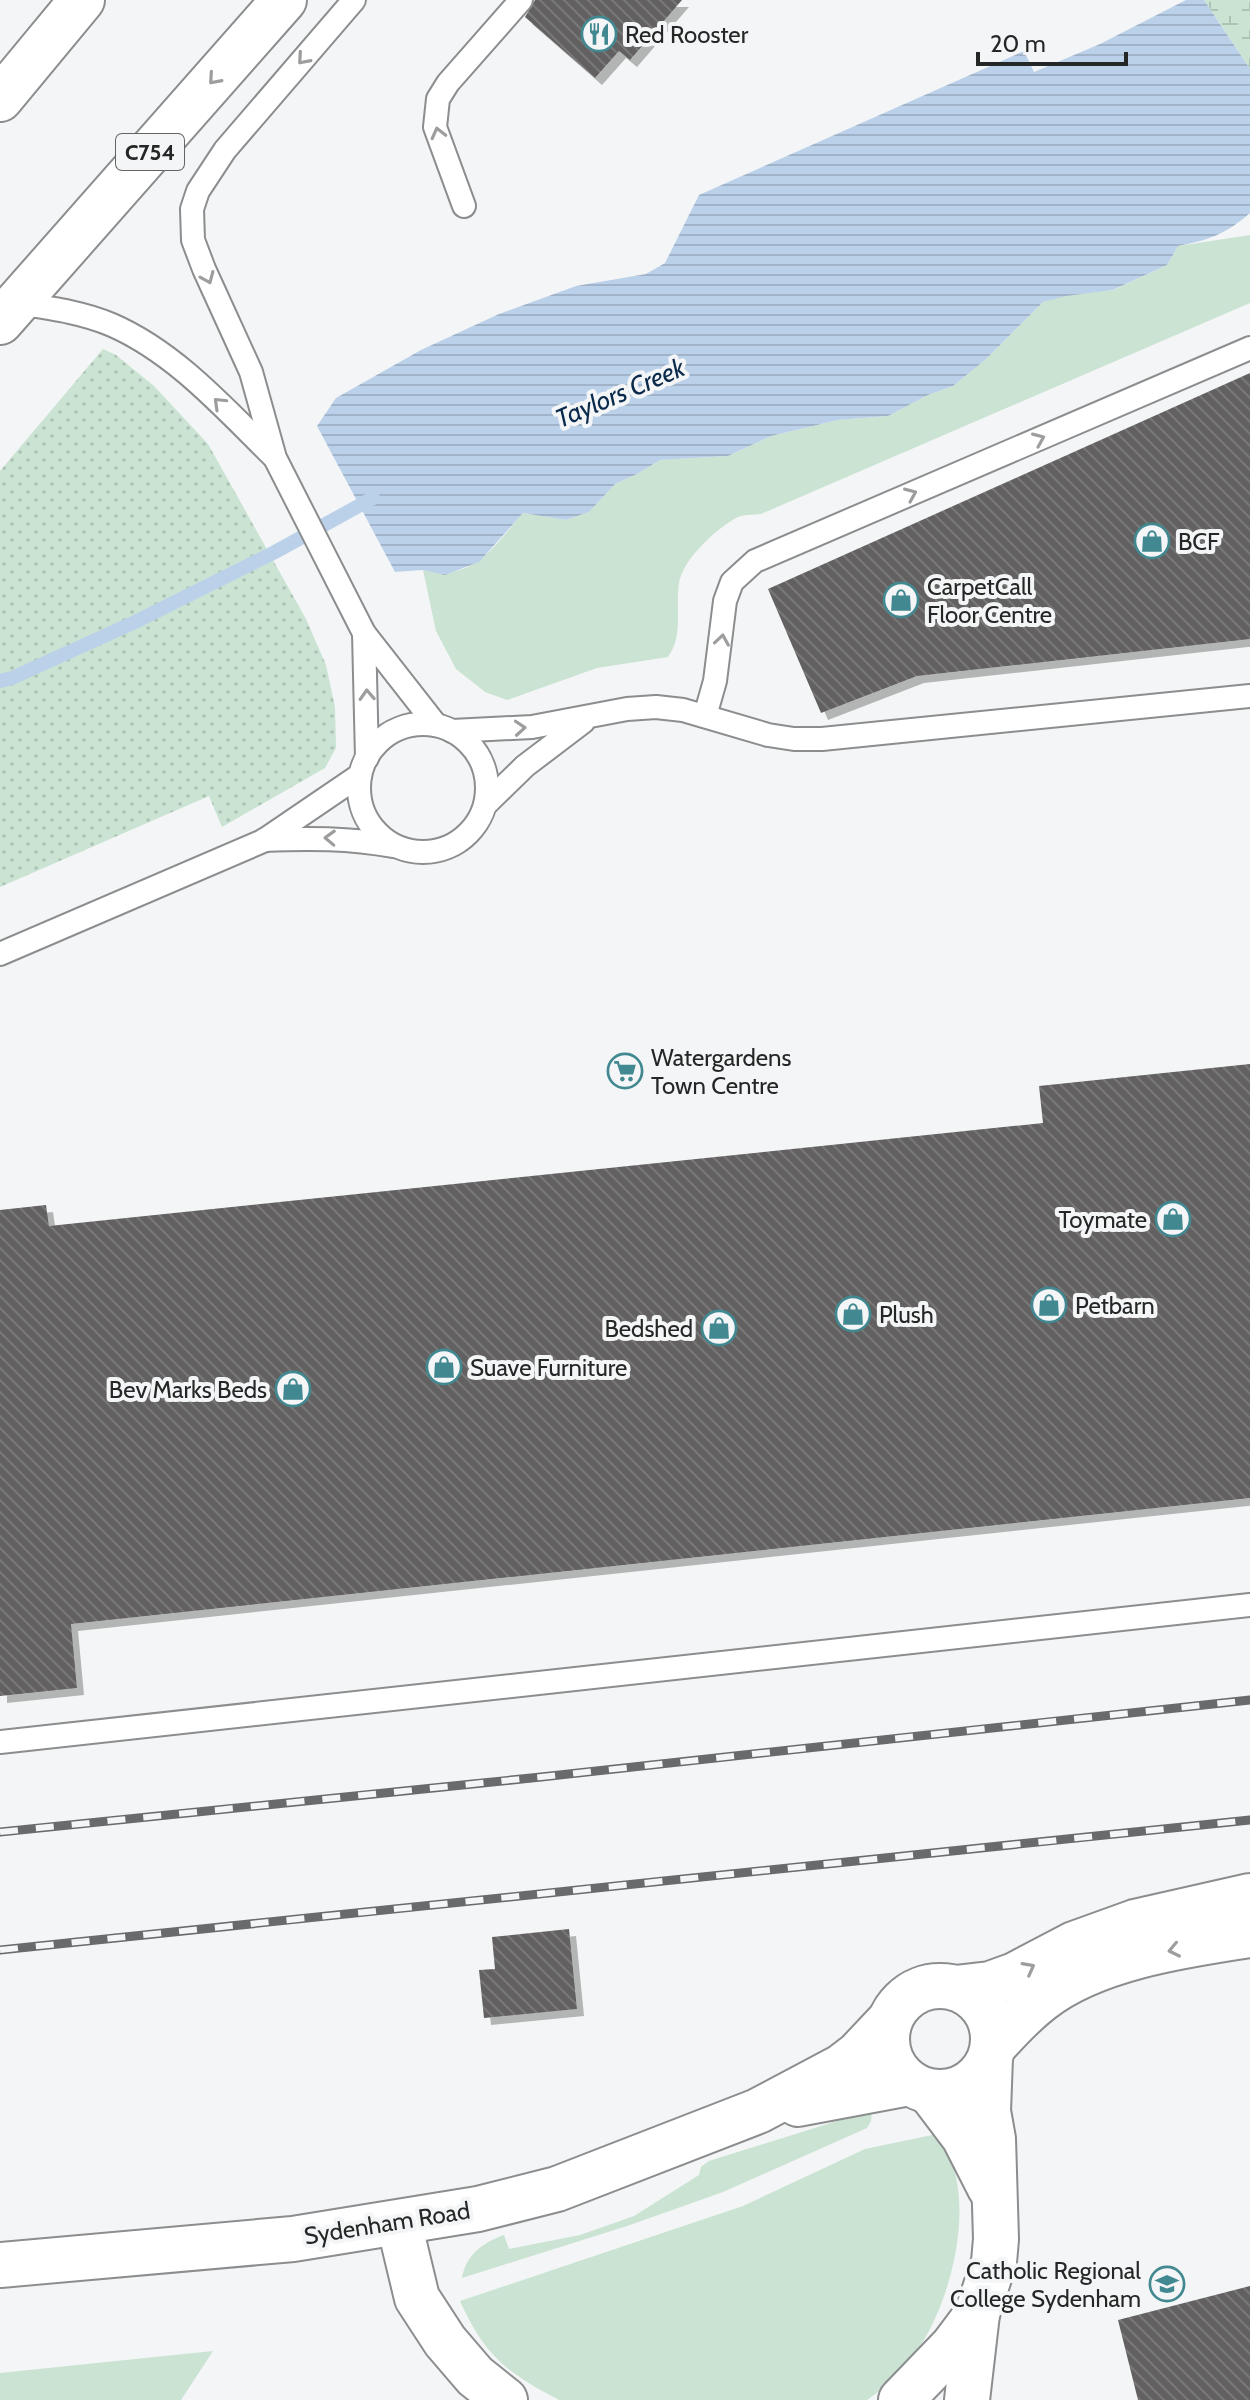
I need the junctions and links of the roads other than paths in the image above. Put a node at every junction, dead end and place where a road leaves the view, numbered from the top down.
1 (82, 0) edge
2 (284, 0) edge
3 (354, 0) edge
4 (521, 0) edge
5 (64, 16) edge
6 (0, 99) edge
7 (464, 206) dead end
8 (8, 313) edge
9 (1250, 348) edge
10 (275, 458) junction
11 (364, 633) junction
12 (1250, 696) edge
13 (705, 716) junction
14 (587, 719) junction
15 (444, 728) junction
16 (363, 766) junction
17 (486, 804) junction
18 (263, 841) junction
19 (397, 847) junction
20 (0, 954) edge
21 (1250, 1605) edge
22 (0, 1742) edge
23 (1250, 1896) edge
24 (1250, 1935) edge
25 (955, 1988) junction
26 (890, 2020) junction
27 (992, 2052) junction
28 (920, 2088) junction
29 (758, 2111) junction
30 (993, 2193) junction
31 (399, 2223) junction
32 (0, 2265) edge
33 (977, 2314) junction
34 (505, 2400) edge
35 (901, 2400) edge
36 (967, 2400) edge

1 - 5 main road
2 -> 8 main road, C754
3 -> 10 lane
7 -> 4 lane
5 - 6 main road
10 -> 8 lane
13 -> 9 lane
10 - 11 lane
11 - 15 lane
16 -> 11 lane
12 - 13 lane
13 - 14 lane
15 -> 14 lane
14 - 17 lane
15 - 16 lane
15 - 17 lane
16 - 18 lane
16 - 19 lane
17 - 19 lane
19 -> 18 lane
18 - 20 lane
21 - 22 lane
25 -> 23 main road
24 -> 27 main road
25 - 26 main road
25 - 27 main road
26 - 28 main road
26 - 29 main road, Sydenham Road
27 - 28 main road
27 - 30 main road
28 - 29 main road, Sydenham Road
28 - 30 main road
29 - 31 main road, Sydenham Road
30 - 33 main road
31 - 32 main road, Sydenham Road
31 - 34 main road
33 - 35 main road
33 - 36 main road

